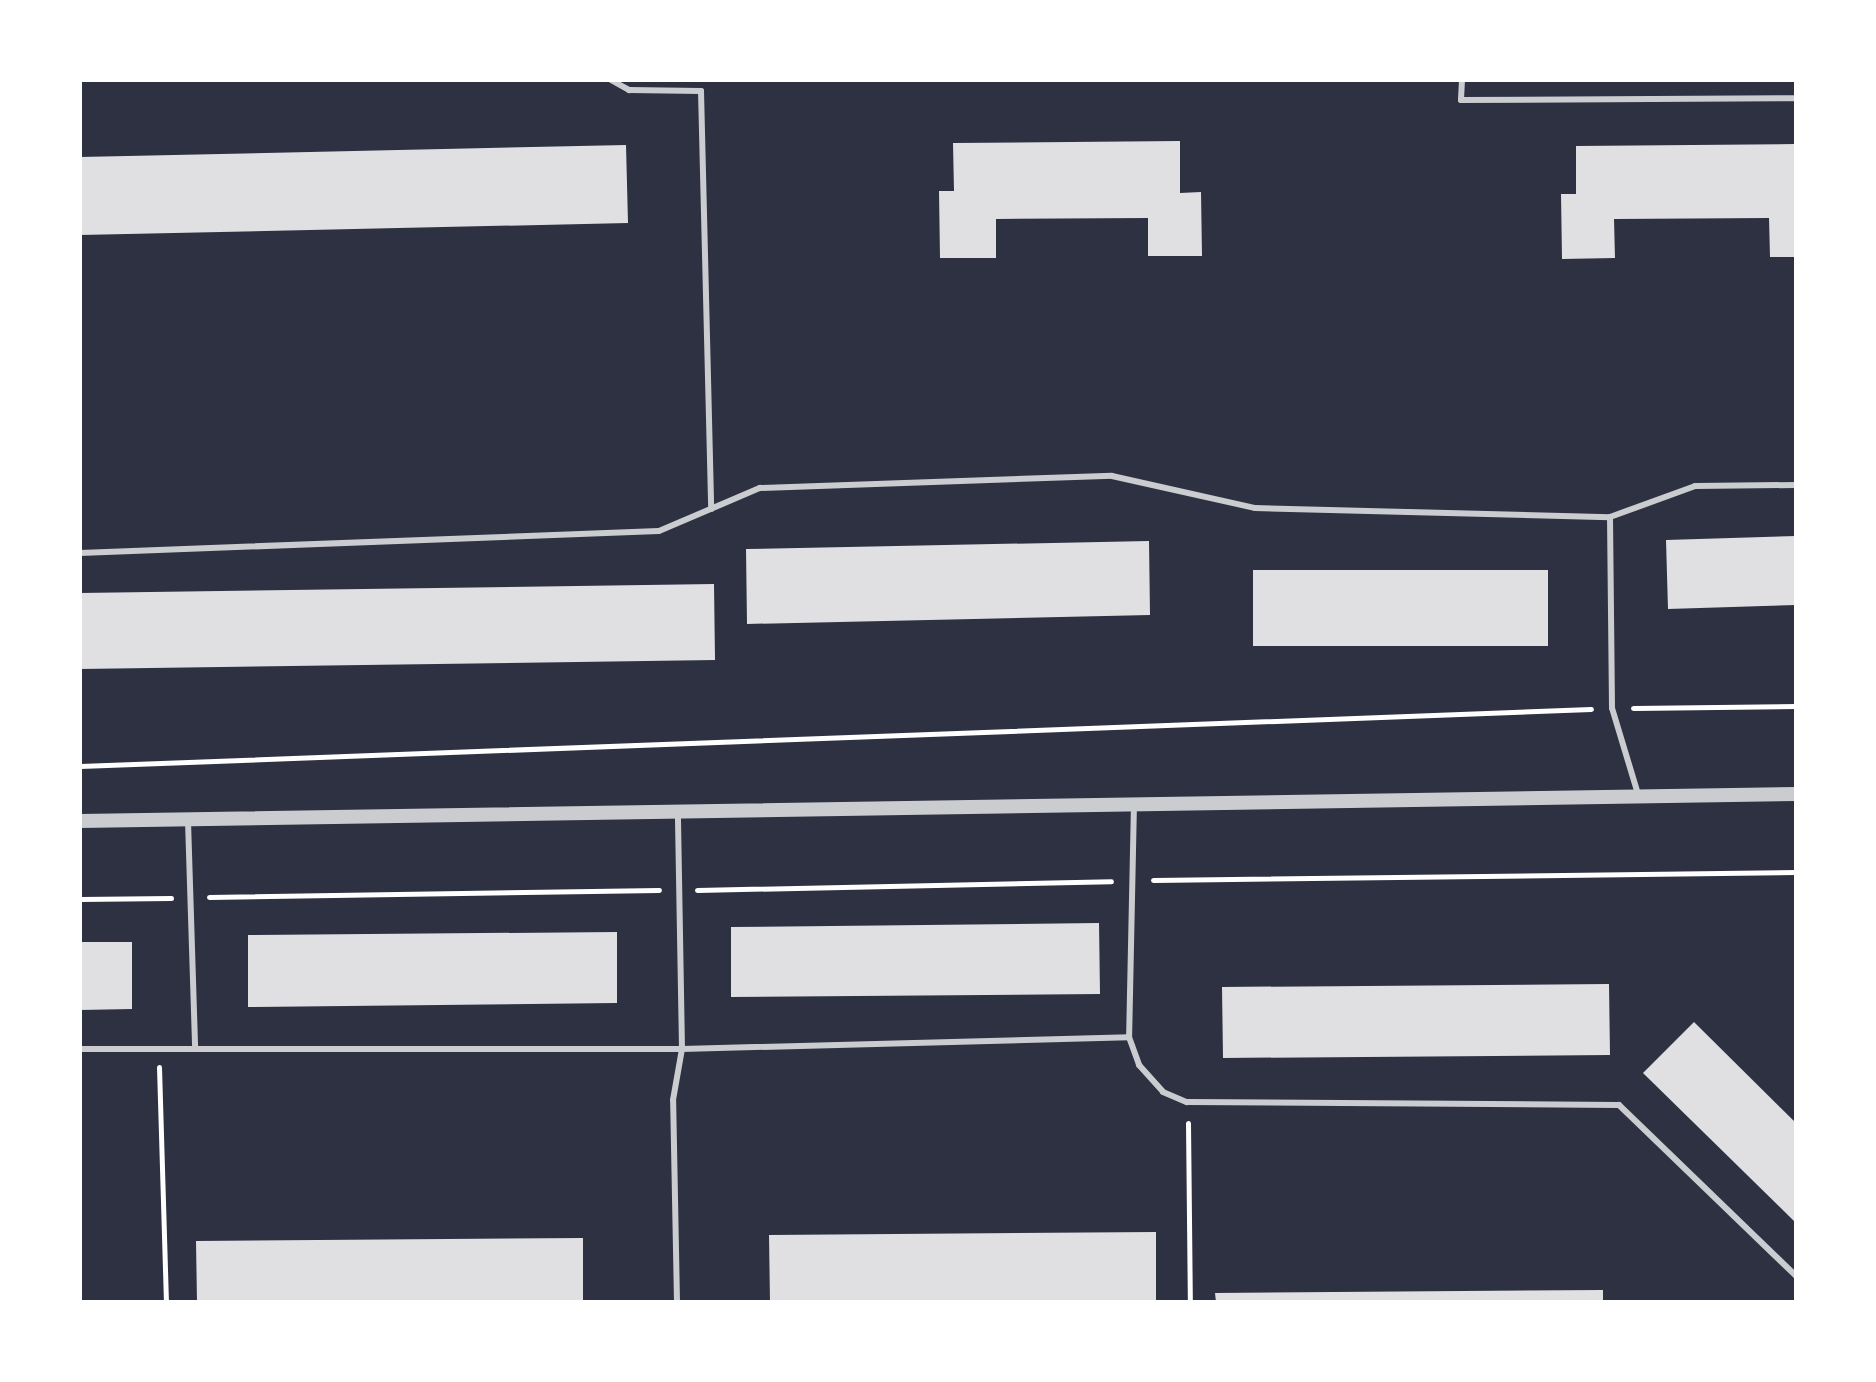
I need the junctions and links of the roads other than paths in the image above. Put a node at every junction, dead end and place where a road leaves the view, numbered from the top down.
1 (611, 80) edge
2 (1462, 80) edge
3 (1796, 98) edge
4 (1796, 485) edge
5 (711, 509) junction
6 (1610, 517) junction
7 (80, 553) edge
8 (1796, 794) edge
9 (1639, 796) junction
10 (1134, 803) junction
11 (678, 811) junction
12 (187, 819) junction
13 (80, 821) edge
14 (1129, 1037) junction
15 (80, 1049) edge
16 (195, 1049) junction
17 (682, 1049) junction
18 (1796, 1276) edge
19 (677, 1302) edge

1 - 5 lane
2 - 3 lane
4 - 6 lane
5 - 6 lane
5 - 7 lane
6 - 9 lane
8 - 9 street
9 - 10 street
10 - 11 street
10 - 14 lane
11 - 12 street
11 - 17 lane
12 - 13 street
12 - 16 lane
14 - 17 lane
14 - 18 lane
15 - 16 lane
16 - 17 lane
17 - 19 lane

